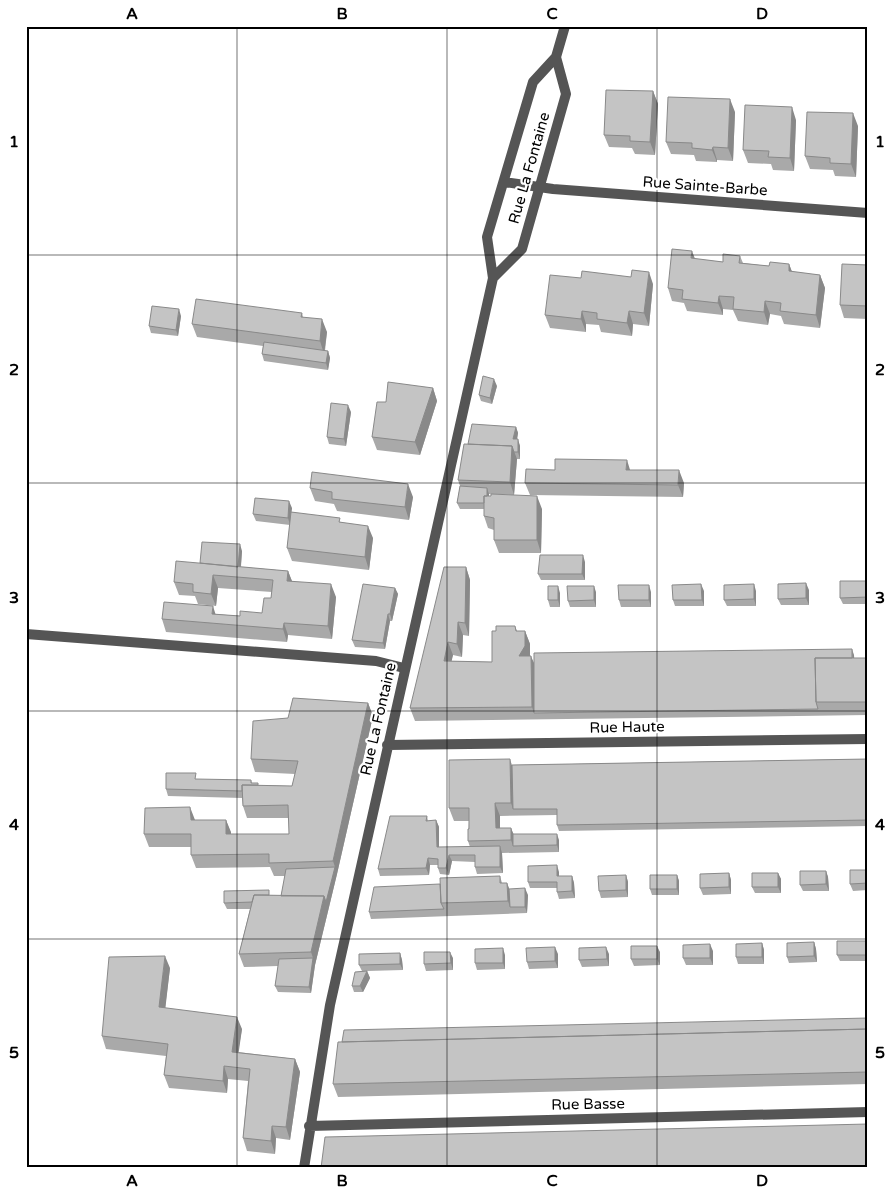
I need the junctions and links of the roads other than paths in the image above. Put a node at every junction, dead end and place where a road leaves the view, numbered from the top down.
1 (565, 26) edge
2 (556, 57) junction
3 (504, 182) junction
4 (539, 188) junction
5 (868, 213) edge
6 (493, 278) junction
7 (26, 634) edge
8 (404, 668) junction
9 (868, 738) edge
10 (387, 745) junction
11 (868, 1112) edge
12 (309, 1126) junction
13 (304, 1168) edge

1 - 2 street, Rue La Fontaine
2 - 3 street, Rue La Fontaine
2 - 4 street, Rue La Fontaine
3 - 4 street, Rue Sainte-Barbe
3 - 6 street, Rue La Fontaine
4 - 5 street, Rue Sainte-Barbe
4 - 6 street, Rue La Fontaine
6 - 8 street, Rue La Fontaine
7 - 8 street
8 - 10 street, Rue La Fontaine
9 - 10 street, Rue Haute
10 - 12 street, Rue La Fontaine
11 - 12 street, Rue Basse
12 - 13 street, Rue La Fontaine

